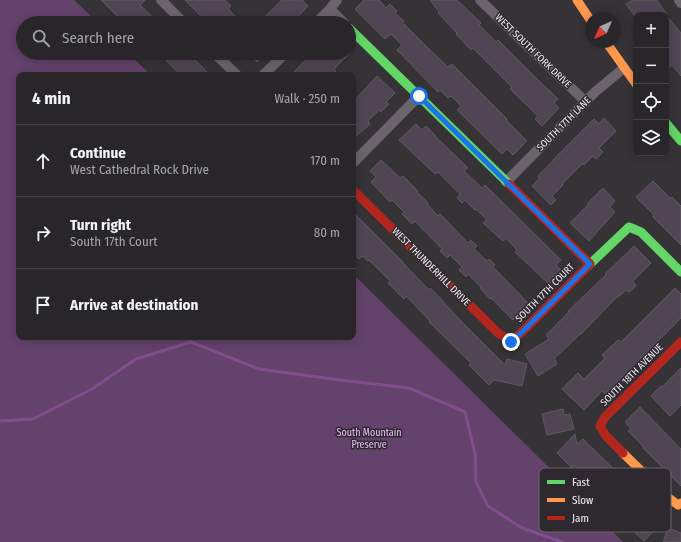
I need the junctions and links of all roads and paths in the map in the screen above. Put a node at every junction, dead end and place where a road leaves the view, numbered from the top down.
1 (160, 0) edge
2 (337, 0) edge
3 (480, 0) edge
4 (577, 0) edge
5 (679, 0) edge
6 (681, 3) edge
7 (330, 9) junction
8 (585, 12) edge
9 (177, 16) edge
10 (323, 16) edge
11 (337, 16) edge
12 (356, 35) edge
13 (610, 48) edge
14 (221, 60) edge
15 (279, 60) edge
16 (624, 68) junction
17 (234, 72) edge
18 (266, 72) edge
19 (633, 80) edge
20 (419, 96) junction
21 (586, 102) junction
22 (669, 127) edge
23 (681, 141) edge
24 (356, 159) edge
25 (506, 182) junction
26 (356, 193) edge
27 (590, 264) junction
28 (681, 272) edge
29 (511, 342) joint
30 (681, 342) edge
31 (639, 468) edge

1 - 9 street
2 - 7 street
3 - 21 street, WEST SOUTH FORK DRIVE
4 - 8 street
5 - 6 street
7 - 10 street
7 - 11 street
12 - 20 street
13 - 16 street
14 - 17 street
15 - 18 street
16 - 19 street
16 - 21 street, SOUTH 17TH LANE
20 - 24 street
20 - 25 street
21 - 25 street, SOUTH 17TH LANE
22 - 23 street
25 - 27 street
26 - 29 street, WEST THUNDERHILL DRIVE
27 - 28 street, SOUTH 17TH COURT
27 - 29 street, SOUTH 17TH COURT
30 - 31 street, SOUTH 18TH AVENUE

